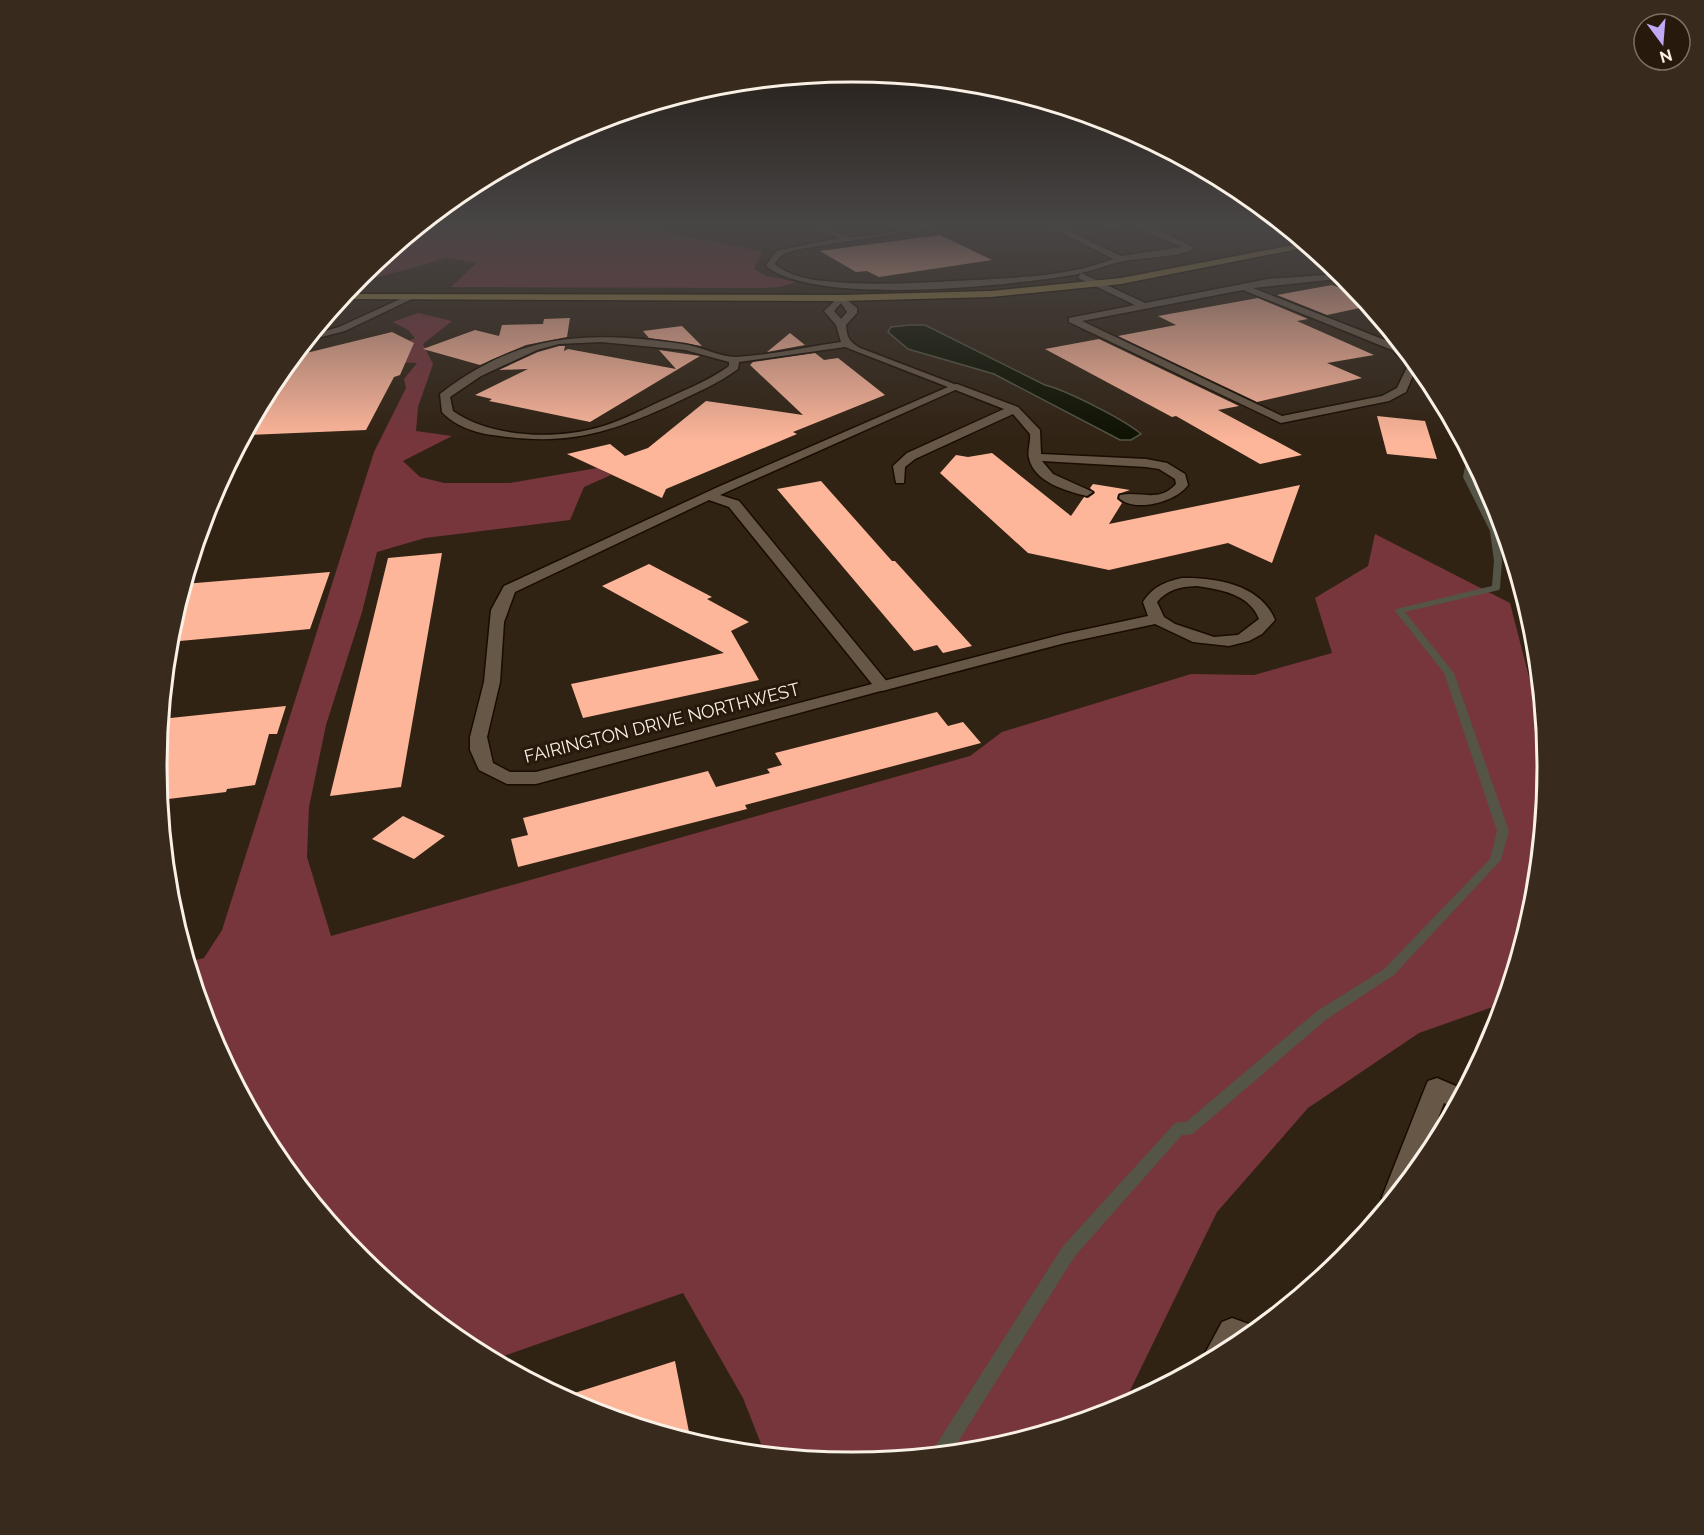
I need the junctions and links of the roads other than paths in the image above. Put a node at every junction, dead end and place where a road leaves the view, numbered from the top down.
1 (412, 297) edge
2 (660, 298) edge
3 (803, 298) joint
4 (841, 298) junction
5 (855, 298) edge
6 (1126, 298) edge
7 (1188, 298) edge
8 (1270, 298) edge
9 (1144, 306) junction
10 (841, 325) junction
11 (322, 335) edge
12 (847, 344) junction
13 (1392, 346) edge
14 (734, 360) junction
15 (1410, 371) edge
16 (957, 387) junction
17 (1014, 410) junction
18 (1034, 457) junction
19 (900, 480) dead end
20 (1087, 492) dead end
21 (709, 496) junction
22 (1125, 498) dead end
23 (1157, 619) junction
24 (882, 687) junction
25 (1453, 1095) edge
26 (1405, 1172) edge
27 (1238, 1334) edge
28 (1227, 1341) edge

1 - 11 street
2 - 3 main road
3 - 4 main road
4 - 5 main road
4 - 10 street
4 - 10 street
6 - 9 street
7 - 9 street
8 - 13 street
9 - 15 street
10 - 12 street
12 - 14 street
12 - 16 street
14 - 14 street
16 - 17 street
16 - 21 street, FAIRINGTON DRIVE NORTHWEST
17 - 18 street
17 - 19 street
18 - 20 street
18 - 22 street
21 - 24 street
21 - 24 street, FAIRINGTON DRIVE NORTHWEST
23 - 23 street
23 - 24 street, FAIRINGTON DRIVE NORTHWEST
25 - 26 street
27 - 28 street

